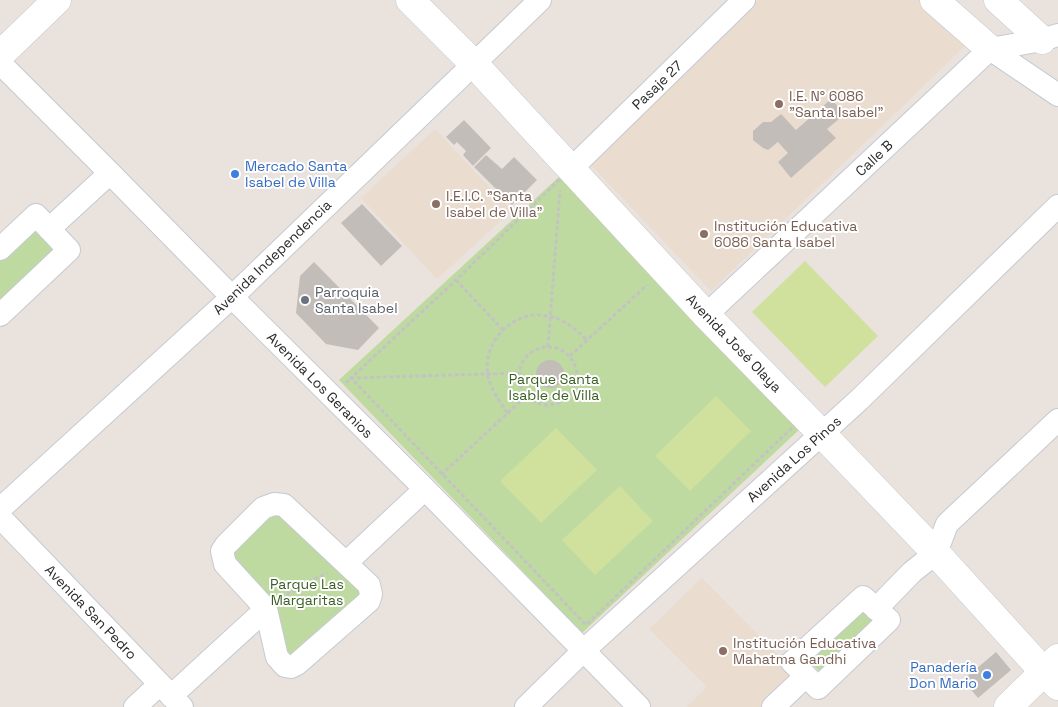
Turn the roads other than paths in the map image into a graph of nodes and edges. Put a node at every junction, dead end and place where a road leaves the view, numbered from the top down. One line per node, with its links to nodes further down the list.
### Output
1 (57, 0): 9 (main road)
2 (410, 0): 11 (main road, Avenida José Olaya)
3 (540, 0): 11 (street, Avenida Independencia)
4 (744, 0): 14 (street, Pasaje 27)
5 (934, 0): 8 (main road)
6 (998, 0): 7 (main road)
7 (1053, 42): 8 (street)
8 (990, 49): 12 (street); 20 (street, Calle B)
9 (0, 55)
10 (0, 63): 13 (street, Avenida Los Geranios)
11 (474, 64): 14 (main road, Avenida José Olaya); 18 (street, Avenida Independencia)
12 (1058, 95)
13 (110, 172): 16 (street); 18 (street, Avenida Los Geranios)
14 (566, 174): 20 (main road, Avenida José Olaya)
15 (1058, 206): 22 (street, Avenida Los Pinos)
16 (49, 229): 17 (street); 19 (street)
17 (0, 249)
18 (232, 297): 23 (street, Avenida Los Geranios); 24 (street, Avenida Independencia)
19 (0, 315)
20 (706, 315): 22 (main road, Avenida José Olaya)
21 (1058, 420): 26 (street)
22 (822, 434): 26 (main road, Avenida José Olaya); 30 (street, Avenida Los Pinos)
23 (426, 489): 27 (street); 30 (street, Avenida Los Geranios)
24 (0, 509)
25 (0, 518): 33 (street, Avenida San Pedro)
26 (936, 554): 29 (street); 31 (main road, Avenida José Olaya)
27 (346, 563): 28 (street); 28 (street)
28 (266, 608): 33 (street)
29 (876, 609): 32 (street); 32 (street)
30 (583, 651): 35 (street, Avenida Los Pinos); 36 (street, Avenida Los Geranios)
31 (1053, 672): 38 (main road)
32 (806, 676): 37 (street)
33 (171, 696): 34 (street)
34 (135, 707)
35 (526, 707)
36 (639, 707)
37 (773, 707)
38 (1008, 707)

